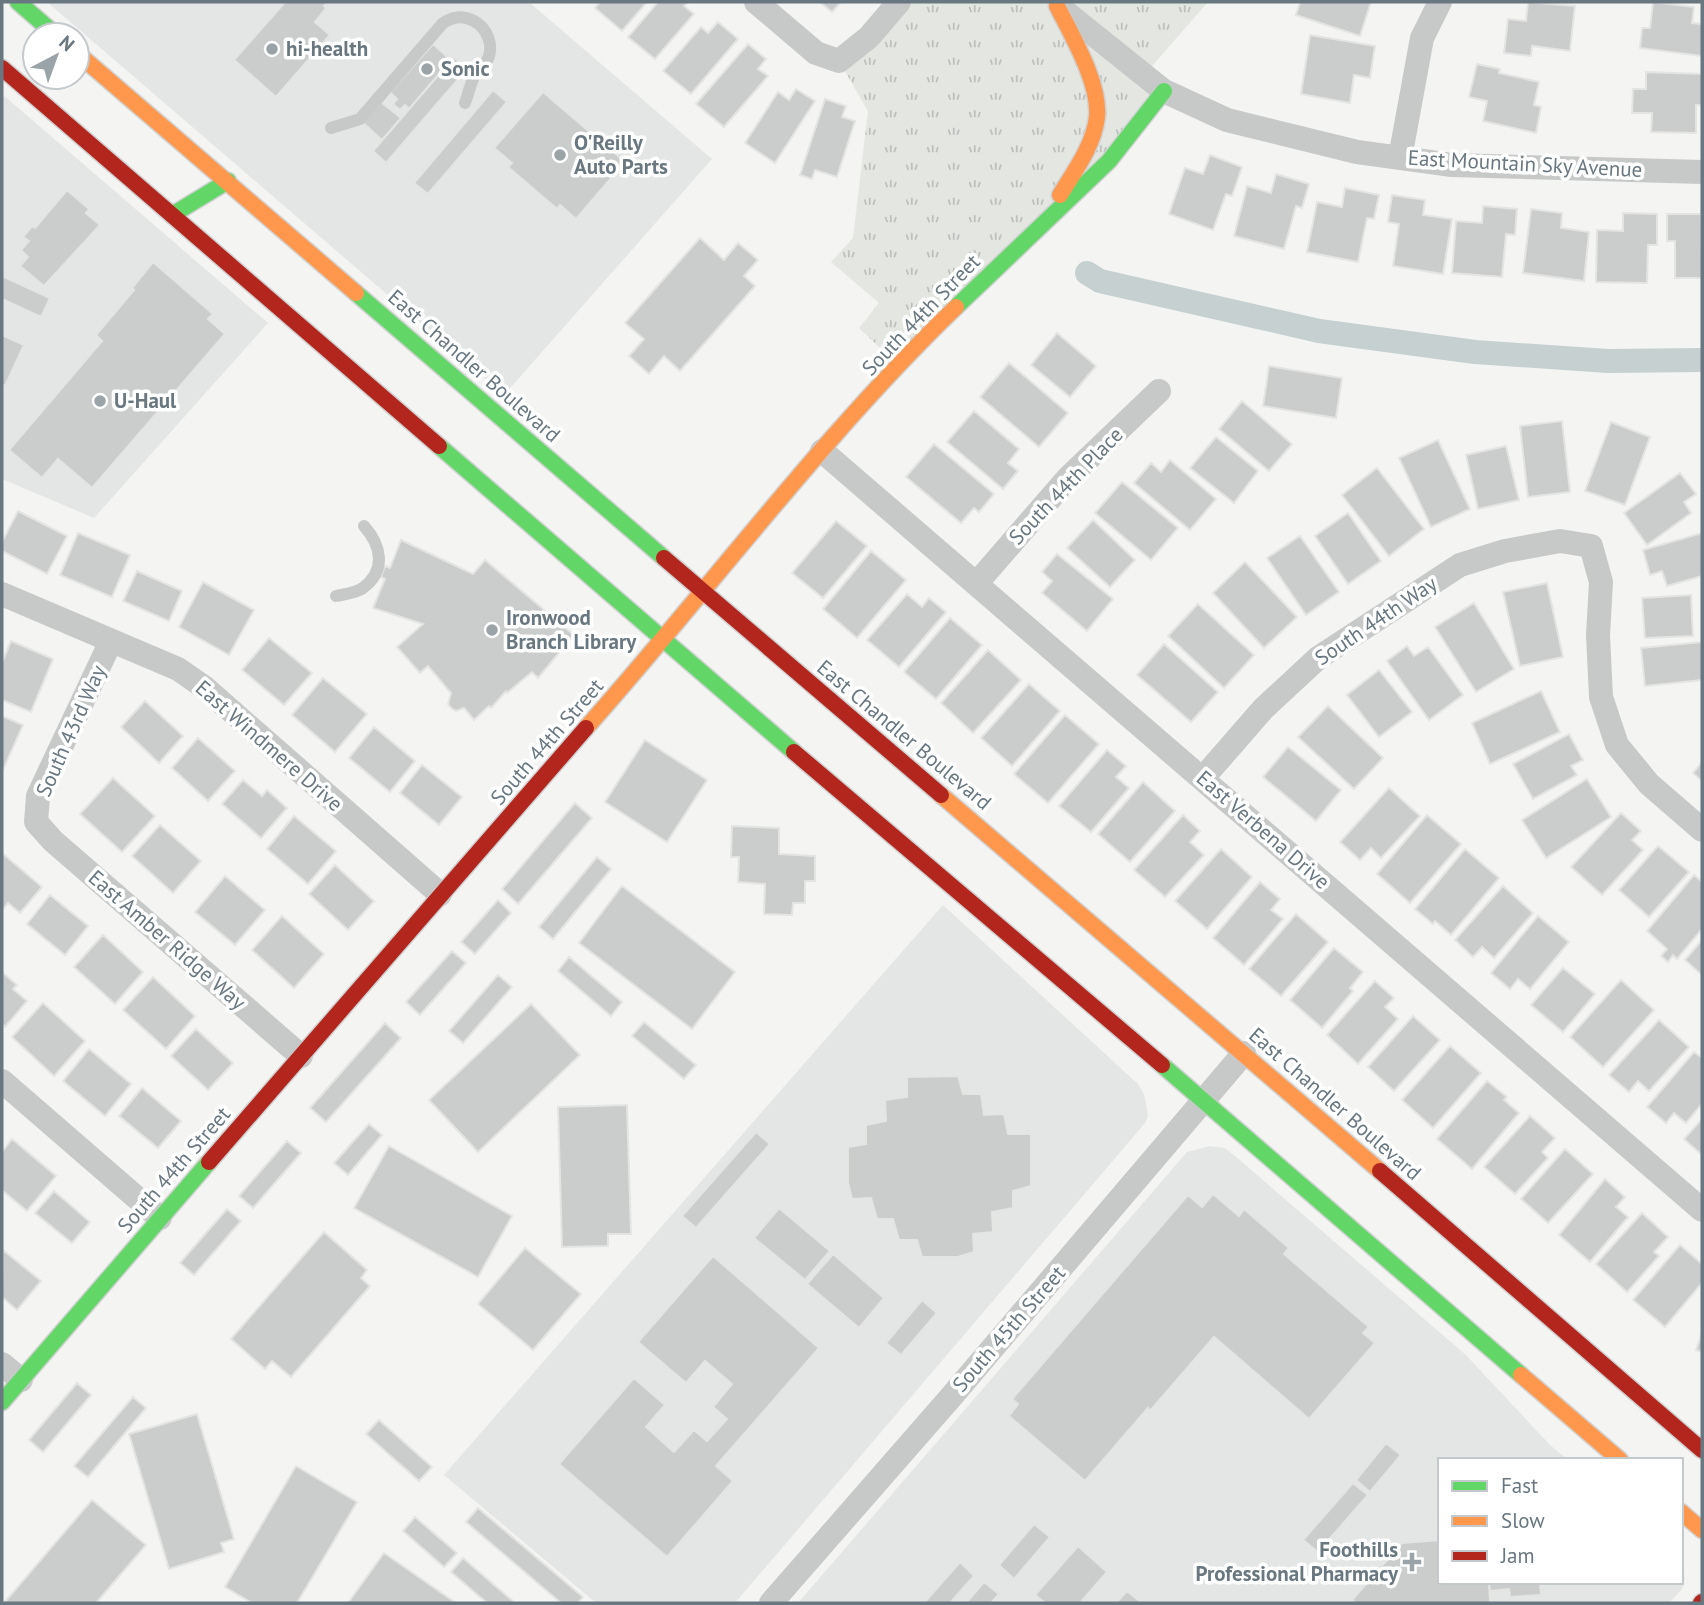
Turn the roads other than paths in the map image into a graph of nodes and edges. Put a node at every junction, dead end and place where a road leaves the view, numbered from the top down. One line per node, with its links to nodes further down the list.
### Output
1 (18, 2): 6 (main road)
2 (757, 2): 3 (street)
3 (899, 2)
4 (1440, 2): 12 (street)
5 (1055, 4): 9 (street, East Mountain Sky Avenue); 16 (main road)
6 (40, 21)
7 (91, 65): 14 (main road, East Chandler Boulevard)
8 (2, 68): 15 (main road)
9 (1164, 91): 12 (street, East Mountain Sky Avenue); 16 (main road, South 44th Street)
10 (466, 103): 11 (lane)
11 (331, 128)
12 (1400, 158): 13 (street, East Mountain Sky Avenue)
13 (1702, 172)
14 (228, 181): 15 (main road); 21 (main road, East Chandler Boulevard)
15 (172, 215): 24 (main road)
16 (1047, 220): 18 (main road, South 44th Street)
17 (1159, 391): 20 (street, South 44th Place)
18 (822, 451): 20 (street, East Verbena Drive); 21 (main road, South 44th Street)
19 (364, 526): 23 (lane)
20 (976, 584): 26 (street, East Verbena Drive)
21 (704, 591): 24 (main road, South 44th Street); 30 (main road, East Chandler Boulevard)
22 (2, 594): 25 (street, East Windmere Drive)
23 (336, 596)
24 (663, 640): 29 (main road, South 44th Street); 33 (main road)
25 (111, 641): 27 (street, South 43rd Way); 29 (street, East Windmere Drive)
26 (1203, 778): 28 (street, South 44th Way); 34 (street, East Verbena Drive)
27 (36, 822): 31 (street, East Amber Ridge Way)
28 (1702, 830)
29 (440, 894): 31 (main road, South 44th Street)
30 (1244, 1053): 33 (street, South 45th Street); 39 (main road, East Chandler Boulevard)
31 (301, 1056): 35 (main road, South 44th Street)
32 (2, 1081): 35 (street)
33 (1204, 1101): 40 (main road); 43 (street, South 45th Street)
34 (1702, 1210)
35 (160, 1218): 37 (main road, South 44th Street)
36 (2, 1364): 37 (street)
37 (21, 1380): 38 (main road, South 44th Street)
38 (2, 1402)
39 (1702, 1450)
40 (1618, 1458)
41 (1683, 1514): 42 (main road)
42 (1702, 1530)
43 (771, 1603)

